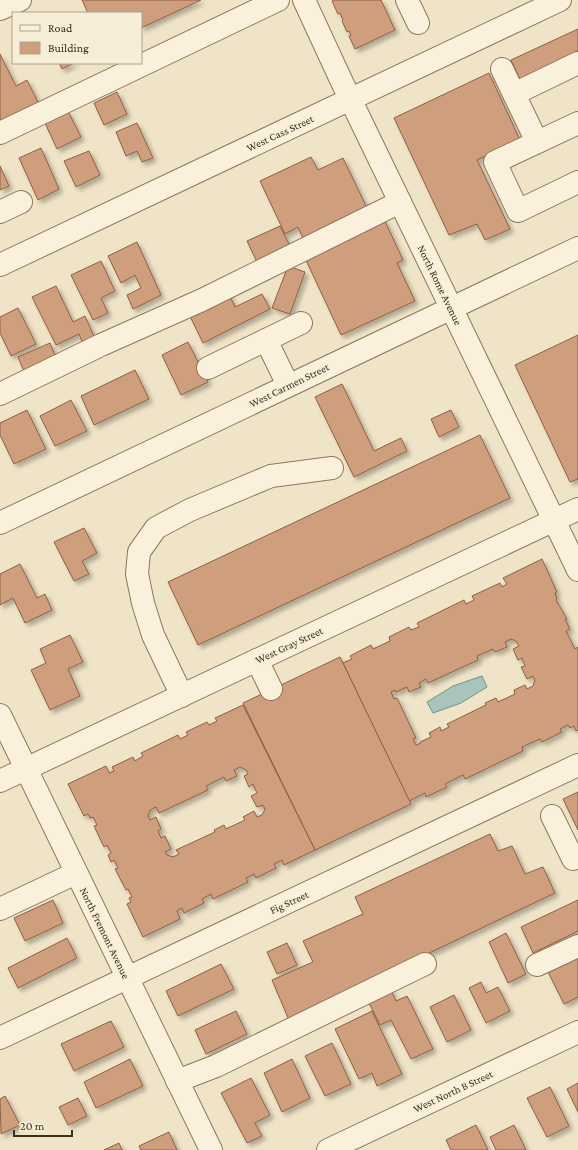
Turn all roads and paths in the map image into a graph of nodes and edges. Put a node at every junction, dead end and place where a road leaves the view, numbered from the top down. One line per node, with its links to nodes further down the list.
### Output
1 (19, 0): 6 (street)
2 (278, 0): 13 (street)
3 (304, 0): 11 (street, North Rome Avenue)
4 (407, 0): 7 (street)
5 (560, 0): 11 (street, West Cass Street)
6 (0, 9)
7 (418, 23)
8 (578, 62): 10 (street)
9 (502, 69): 10 (street)
10 (514, 94): 14 (street)
11 (350, 100): 17 (street, North Rome Avenue); 20 (street, West Cass Street)
12 (578, 123): 14 (street)
13 (0, 133)
14 (537, 142): 15 (street)
15 (578, 182)
16 (21, 202): 18 (street)
17 (400, 202): 21 (street, North Rome Avenue); 26 (street)
18 (0, 212)
19 (578, 248): 21 (street, West Carmen Street)
20 (0, 265)
21 (451, 308): 25 (street, West Carmen Street); 29 (street, North Rome Avenue)
22 (301, 323): 23 (street)
23 (266, 340): 24 (street); 25 (street)
24 (208, 368)
25 (288, 385): 30 (street, West Carmen Street)
26 (0, 394)
27 (332, 468): 34 (street)
28 (578, 509): 29 (street, West Gray Street)
29 (554, 521): 31 (street, North Rome Avenue); 32 (street, West Gray Street)
30 (0, 524)
31 (578, 570)
32 (257, 660): 33 (street); 34 (street, West Gray Street)
33 (271, 689)
34 (182, 696): 37 (street, West Gray Street)
35 (0, 715): 37 (street, North Fremont Avenue)
36 (578, 765): 46 (street, Fig Street)
37 (26, 769): 38 (street, West Gray Street); 41 (street, North Fremont Avenue)
38 (0, 781)
39 (552, 816): 40 (street)
40 (578, 856)
41 (76, 873): 42 (street); 46 (street, North Fremont Avenue)
42 (0, 909)
43 (578, 946): 45 (street)
44 (425, 964): 49 (street)
45 (537, 966)
46 (127, 978): 48 (street, Fig Street); 49 (street, North Fremont Avenue)
47 (578, 1032): 51 (street, West North B Street)
48 (0, 1038)
49 (177, 1081): 50 (street, North Fremont Avenue)
50 (211, 1150)
51 (328, 1150)

